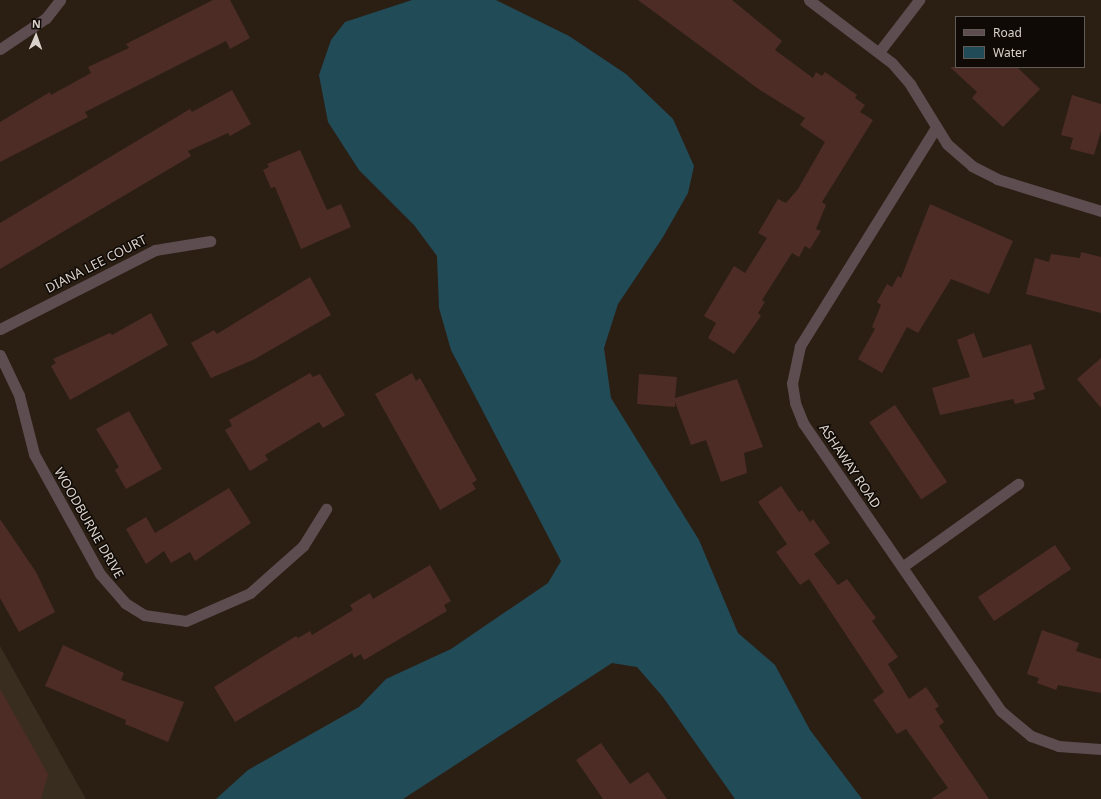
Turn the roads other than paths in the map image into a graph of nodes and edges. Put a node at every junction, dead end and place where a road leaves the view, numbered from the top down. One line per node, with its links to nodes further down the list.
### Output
1 (60, 0): 4 (street)
2 (809, 0): 5 (street)
3 (919, 0): 5 (street)
4 (0, 49)
5 (879, 52): 6 (street)
6 (935, 128): 7 (street); 13 (street, ASHAWAY ROAD)
7 (1101, 211)
8 (210, 241): 9 (street, DIANA LEE COURT)
9 (0, 329)
10 (0, 355): 12 (street, WOODBURNE DRIVE)
11 (1018, 484): 13 (street)
12 (326, 510)
13 (902, 567): 14 (street, ASHAWAY ROAD)
14 (1101, 749)

